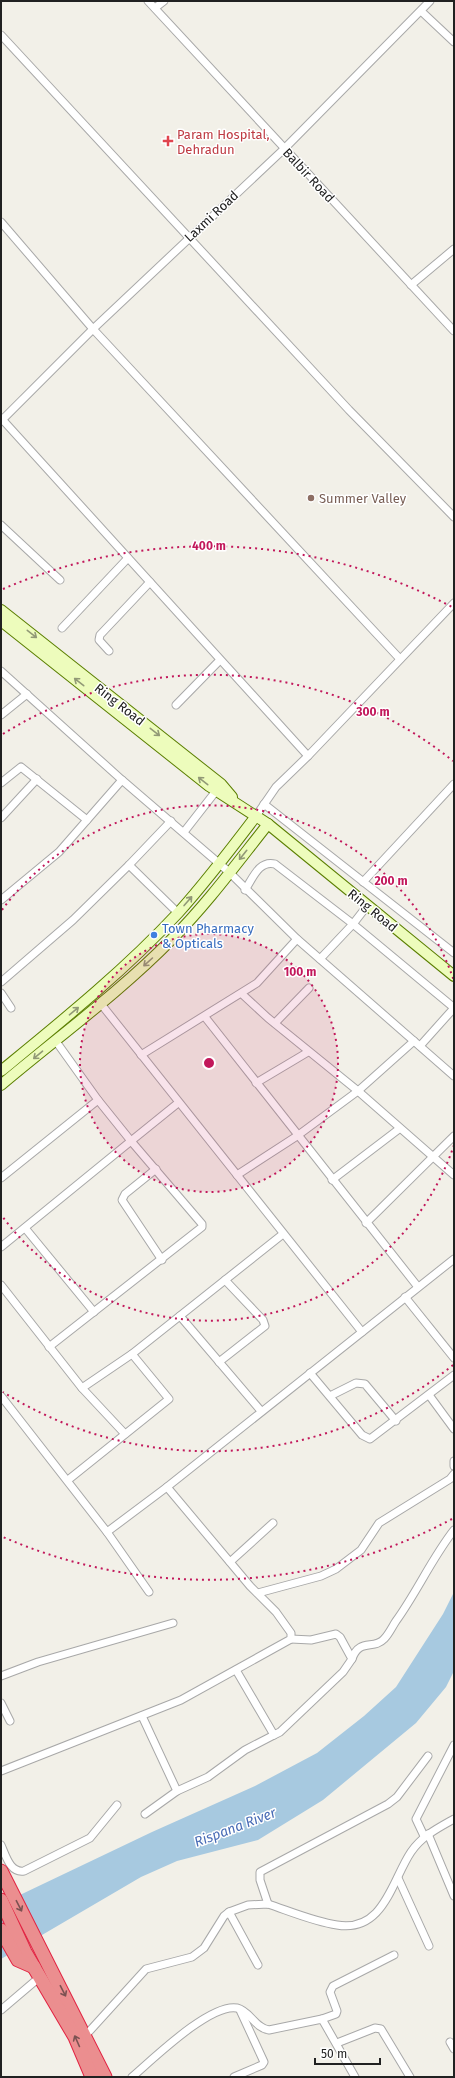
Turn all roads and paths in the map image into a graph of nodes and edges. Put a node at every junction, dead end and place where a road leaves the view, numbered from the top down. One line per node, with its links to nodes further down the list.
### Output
1 (148, 1): 4 (street, Balbir Road)
2 (164, 1): 4 (street)
3 (430, 1): 5 (street, Laxmi Road)
4 (155, 8): 8 (street, Balbir Road)
5 (421, 11): 7 (street); 8 (street, Laxmi Road)
6 (2, 38): 10 (street)
7 (454, 42)
8 (284, 149): 10 (street, Laxmi Road); 12 (street, Balbir Road)
9 (1, 222): 13 (street)
10 (188, 238): 13 (street, Laxmi Road); 16 (street)
11 (454, 249): 12 (street)
12 (411, 285): 14 (street, Balbir Road)
13 (93, 329): 15 (street, Laxmi Road); 26 (street)
14 (454, 331)
15 (2, 420): 18 (street)
16 (454, 516)
17 (1, 525): 19 (street)
18 (128, 558): 20 (street); 24 (street)
19 (60, 580)
20 (150, 582): 25 (street); 27 (street)
21 (454, 603): 26 (street)
22 (1, 610): 38 (street, Ring Road, one-way to 38)
23 (1, 621): 37 (street, Ring Road, one-way to 23)
24 (62, 628)
25 (109, 651)
26 (400, 659): 32 (street)
27 (220, 660): 30 (street); 32 (street)
28 (1, 671): 29 (street)
29 (27, 694): 31 (street); 34 (street)
30 (176, 705)
31 (1, 715)
32 (308, 756): 39 (street)
33 (37, 779): 35 (street); 41 (street); 42 (street)
34 (122, 780): 42 (street); 43 (street)
35 (1, 783)
36 (454, 784): 49 (street)
37 (216, 791): 38 (street, Ring Road); 45 (street)
38 (235, 802): 40 (street, Ring Road)
39 (264, 804): 40 (street); 49 (street)
40 (256, 816): 44 (street, Ring Road); 47 (street)
41 (1, 818)
42 (87, 820): 51 (street)
43 (171, 821): 45 (street); 46 (street)
44 (268, 824): 48 (street, one-way to 48); 52 (street, Ring Road)
45 (184, 832): 47 (street)
46 (129, 865): 53 (street); 59 (street)
47 (220, 865): 48 (street); 53 (street, one-way to 47)
48 (229, 872): 50 (street); 63 (street, one-way to 63)
49 (363, 882): 56 (street)
50 (245, 890): 54 (street); 55 (street)
51 (1, 900)
52 (367, 906): 54 (street); 58 (street, Ring Road)
53 (178, 913): 72 (street, one-way to 53)
54 (353, 924): 57 (street); 64 (street)
55 (297, 939): 57 (street); 62 (street)
56 (454, 953)
57 (320, 959): 69 (street)
58 (454, 976)
59 (1, 982)
60 (309, 988): 67 (street)
61 (1, 993): 65 (street)
62 (242, 994): 66 (street); 67 (street)
63 (101, 1004): 68 (street); 71 (street)
64 (454, 1007): 69 (street)
65 (11, 1008)
66 (205, 1017): 71 (street); 74 (street)
67 (275, 1023): 70 (street)
68 (55, 1040): 75 (street, one-way to 75); 77 (street)
69 (417, 1044): 73 (street); 76 (street)
70 (308, 1052): 74 (street); 76 (street)
71 (141, 1055): 78 (street)
72 (1, 1071)
73 (454, 1076)
74 (256, 1083): 80 (street)
75 (1, 1085)
76 (358, 1091): 79 (street); 80 (street)
77 (98, 1100): 82 (street); 87 (street)
78 (178, 1104): 82 (street); 85 (street)
79 (399, 1129): 83 (street); 88 (street)
80 (297, 1136): 85 (street); 88 (street)
81 (454, 1136): 83 (street)
82 (131, 1141): 84 (street); 90 (street)
83 (434, 1158): 86 (street); 89 (street)
84 (156, 1169): 94 (street); 94 (street)
85 (237, 1175): 91 (street)
86 (454, 1175)
87 (1, 1178)
88 (332, 1180): 89 (street)
89 (366, 1223): 97 (street)
90 (25, 1228): 92 (street); 99 (street)
91 (283, 1234): 95 (street); 101 (street)
92 (1, 1247)
93 (454, 1258): 97 (street)
94 (162, 1260): 99 (street)
95 (225, 1280): 100 (street); 105 (street)
96 (1, 1285): 102 (street)
97 (418, 1287): 98 (street)
98 (405, 1297): 101 (street); 104 (street)
99 (94, 1312): 102 (street)
100 (180, 1316): 103 (street); 105 (street)
101 (362, 1332): 106 (street)
102 (49, 1347): 108 (street)
103 (132, 1354): 108 (street); 115 (street)
104 (454, 1358)
105 (219, 1362): 112 (street)
106 (310, 1373): 111 (street); 112 (street)
107 (454, 1375): 109 (street)
108 (82, 1388): 115 (street)
109 (429, 1395): 113 (street); 114 (street)
110 (1, 1396): 119 (street)
111 (330, 1396): 113 (street); 113 (street)
112 (262, 1411): 120 (street)
113 (396, 1421)
114 (454, 1429)
115 (125, 1434): 119 (street)
116 (454, 1461): 117 (street)
117 (454, 1466)
118 (454, 1474): 126 (street)
119 (68, 1480): 123 (street)
120 (167, 1487): 123 (street); 124 (street)
121 (273, 1523): 124 (street)
122 (454, 1530): 129 (street)
123 (107, 1532): 125 (street)
124 (230, 1562): 126 (street)
125 (149, 1592)
126 (258, 1593): 128 (street)
127 (173, 1623): 131 (street)
128 (291, 1639): 129 (street); 130 (street)
129 (352, 1659): 135 (street)
130 (236, 1670): 133 (street); 135 (street)
131 (1, 1676)
132 (1, 1703): 134 (street)
133 (142, 1716): 138 (street); 139 (street)
134 (10, 1721)
135 (274, 1735): 139 (street)
136 (454, 1745): 143 (street)
137 (428, 1756): 149 (street)
138 (1, 1771)
139 (177, 1791): 141 (street)
140 (117, 1805): 144 (street)
141 (145, 1814)
142 (454, 1819): 143 (street)
143 (426, 1835): 146 (street); 147 (street)
144 (1, 1845)
145 (1, 1871): 156 (highway, one-way to 156)
146 (398, 1878): 149 (street); 152 (street)
147 (454, 1896)
148 (1, 1900): 153 (highway)
149 (268, 1904): 150 (street)
150 (229, 1912): 155 (street); 161 (street)
151 (1, 1930): 153 (highway)
152 (429, 1946)
153 (20, 1954): 157 (highway)
154 (394, 1954): 160 (street)
155 (258, 1965)
156 (51, 1968): 157 (street); 161 (highway, one-way to 161)
157 (37, 1972): 159 (street); 165 (highway, one-way to 157)
158 (239, 2009): 160 (street); 167 (street); 168 (street)
159 (1, 2010)
160 (322, 2019): 163 (street)
161 (85, 2036): 166 (highway)
162 (450, 2042): 164 (street)
163 (336, 2043): 169 (street); 170 (street)
164 (454, 2049)
165 (92, 2077)
166 (105, 2077)
167 (132, 2077)
168 (234, 2077)
169 (354, 2077)
170 (410, 2077)

